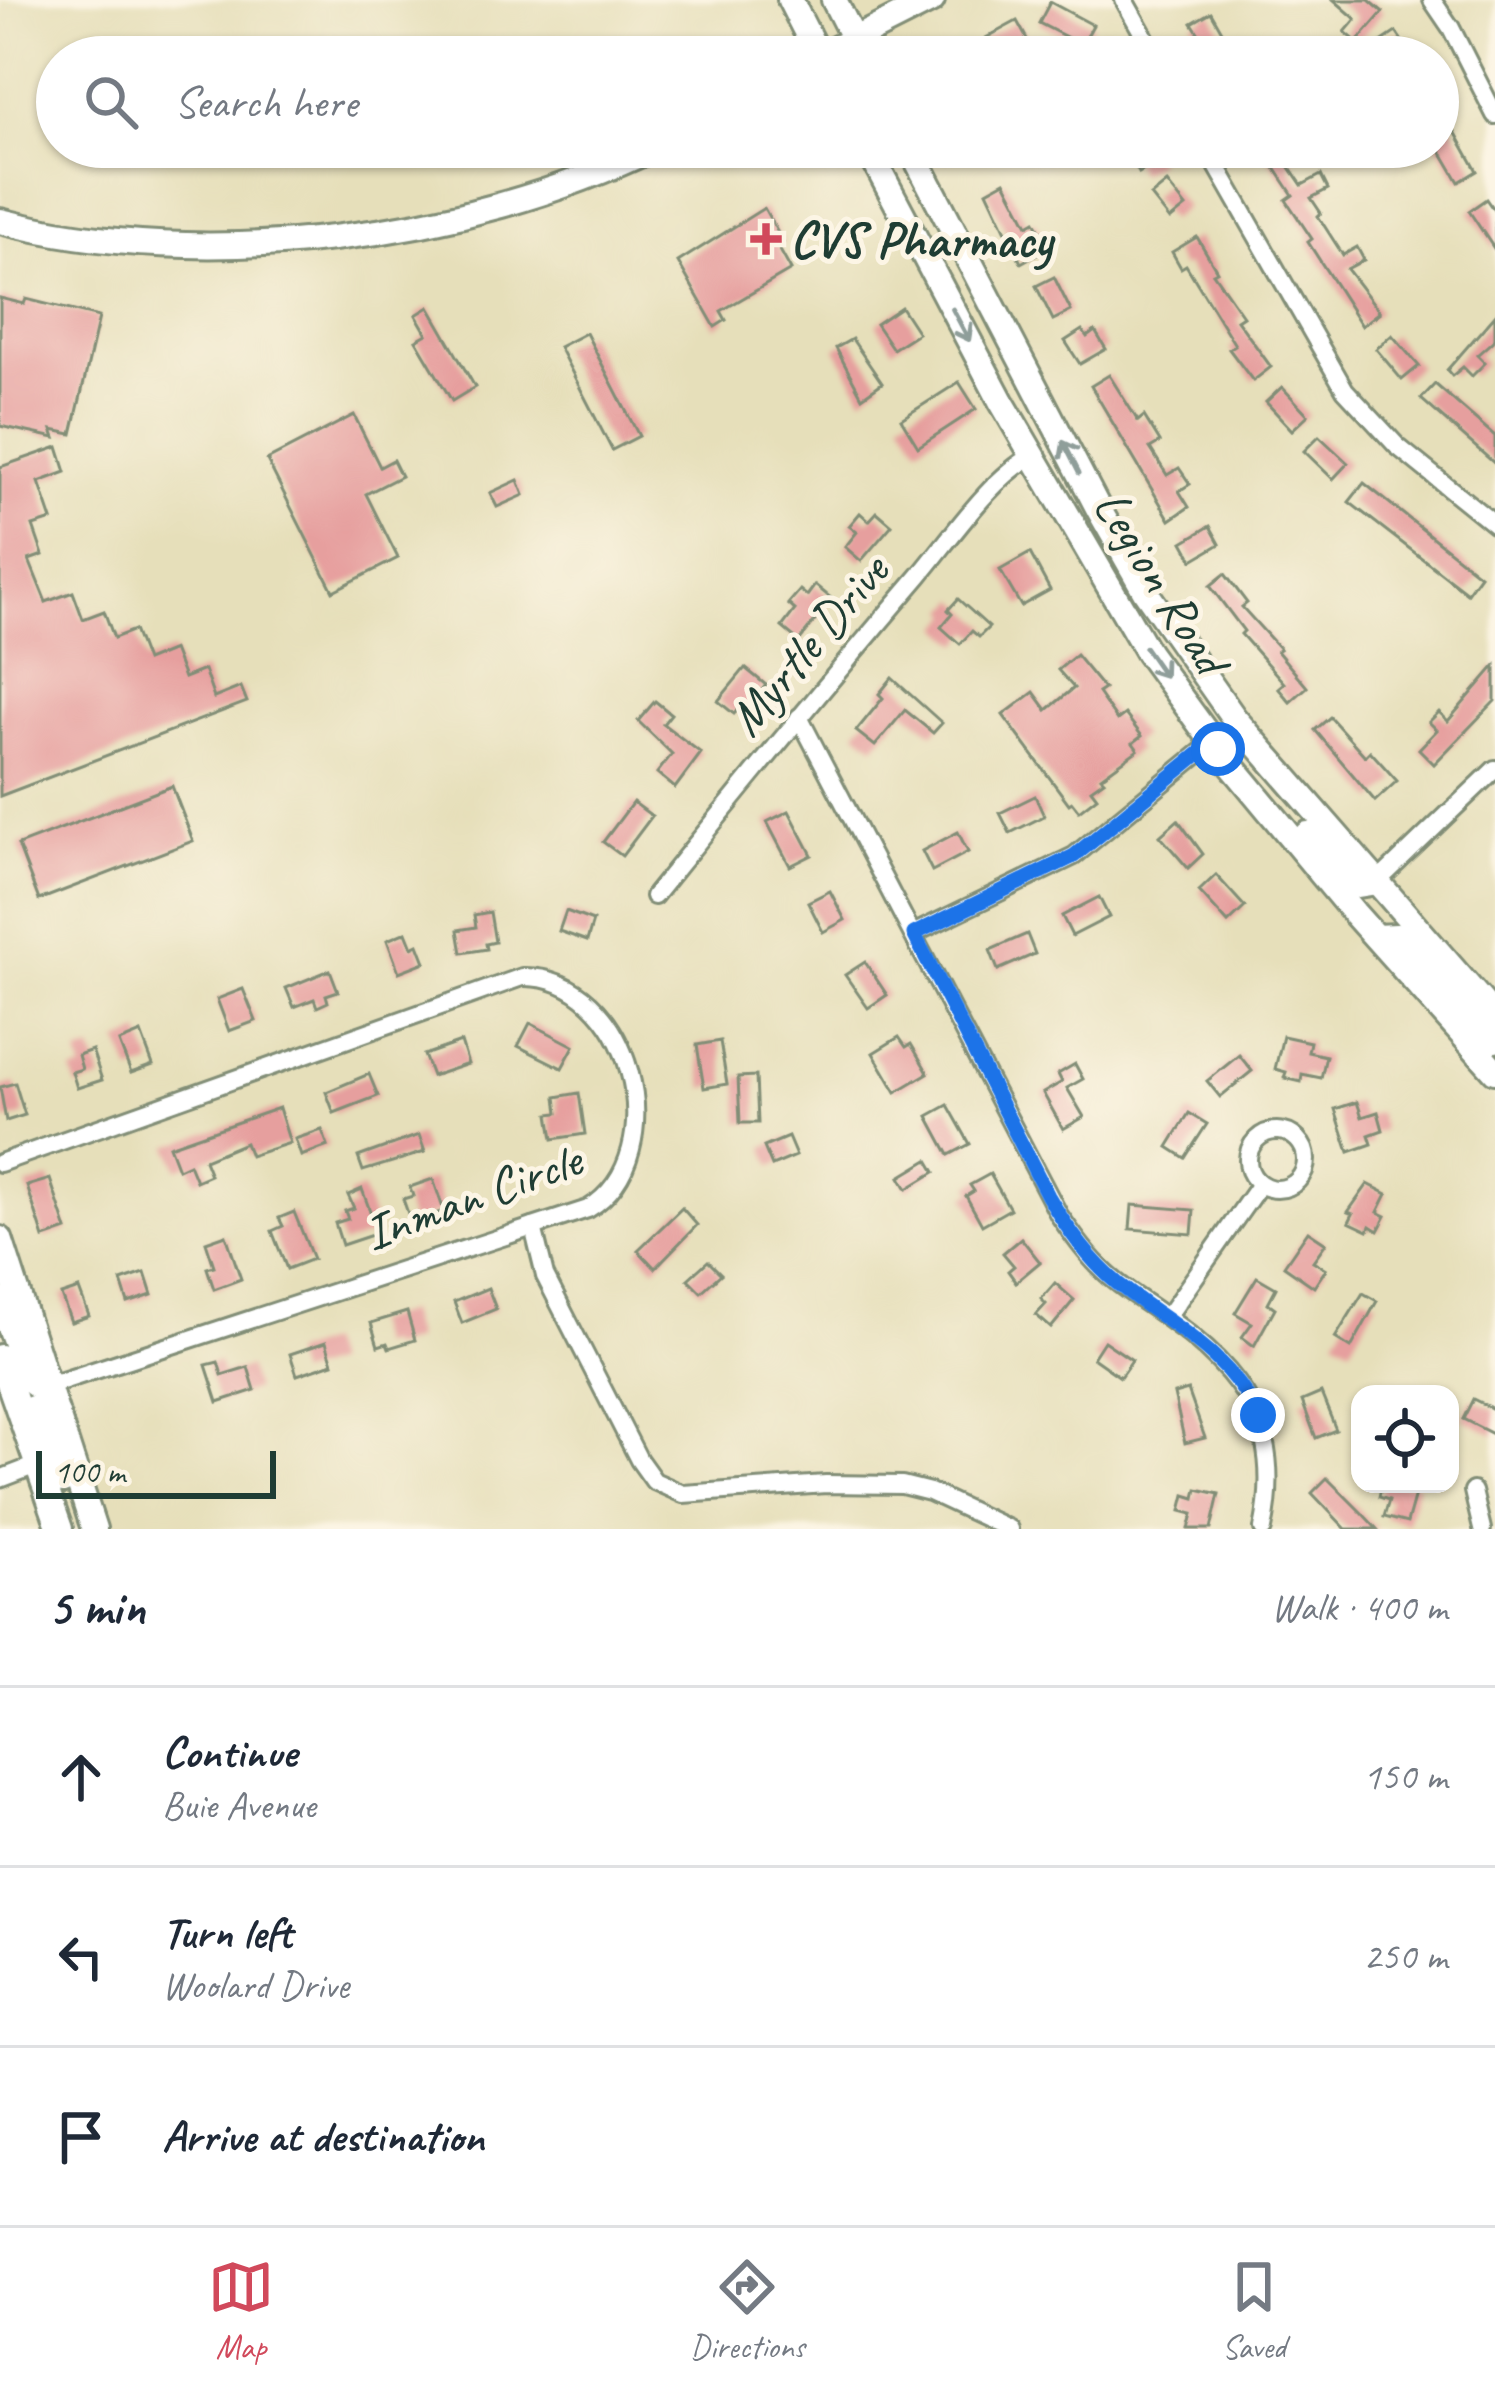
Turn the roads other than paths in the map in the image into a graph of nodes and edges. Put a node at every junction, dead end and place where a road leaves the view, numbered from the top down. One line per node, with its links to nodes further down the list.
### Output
1 (790, 0): 6 (main road)
2 (834, 0): 7 (main road)
3 (932, 0): 8 (main road)
4 (1124, 0): 9 (street)
5 (1432, 0): 10 (street)
6 (808, 36)
7 (852, 36)
8 (875, 36)
9 (1144, 36)
10 (1452, 36)
11 (1459, 49): 12 (street)
12 (1495, 115)
13 (604, 168): 17 (main road)
14 (878, 168): 18 (main road, Legion Road, one-way to 18)
15 (921, 168): 24 (main road, Legion Road, one-way to 15)
16 (1218, 168): 19 (street)
17 (0, 221)
18 (1032, 456): 20 (street, Myrtle Drive); 21 (main road, Legion Road, one-way to 21)
19 (1495, 525)
20 (799, 716): 25 (street, Myrtle Drive); 26 (street)
21 (1213, 742): 23 (main road, Legion Road); 26 (street)
22 (1495, 769): 24 (street)
23 (1247, 784): 24 (main road); 27 (main road, Legion Road)
24 (1377, 882): 28 (main road, Legion Road)
25 (654, 896)
26 (914, 934): 36 (street)
27 (1376, 937): 29 (main road); 30 (main road, Legion Road)
28 (1495, 1017)
29 (1495, 1040)
30 (1495, 1071)
31 (0, 1163): 33 (street, Inman Circle)
32 (1260, 1184): 36 (street)
33 (532, 1227): 38 (street, Inman Circle); 46 (street)
34 (0, 1238): 38 (main road)
35 (0, 1300): 38 (main road)
36 (1167, 1317): 47 (street)
37 (0, 1357): 39 (main road)
38 (50, 1385): 45 (main road)
39 (22, 1414): 40 (main road); 44 (main road)
40 (39, 1464): 41 (street); 43 (main road)
41 (0, 1480)
42 (1472, 1491): 48 (street)
43 (60, 1529)
44 (78, 1529)
45 (94, 1529)
46 (1009, 1529)
47 (1263, 1529)
48 (1482, 1529)

